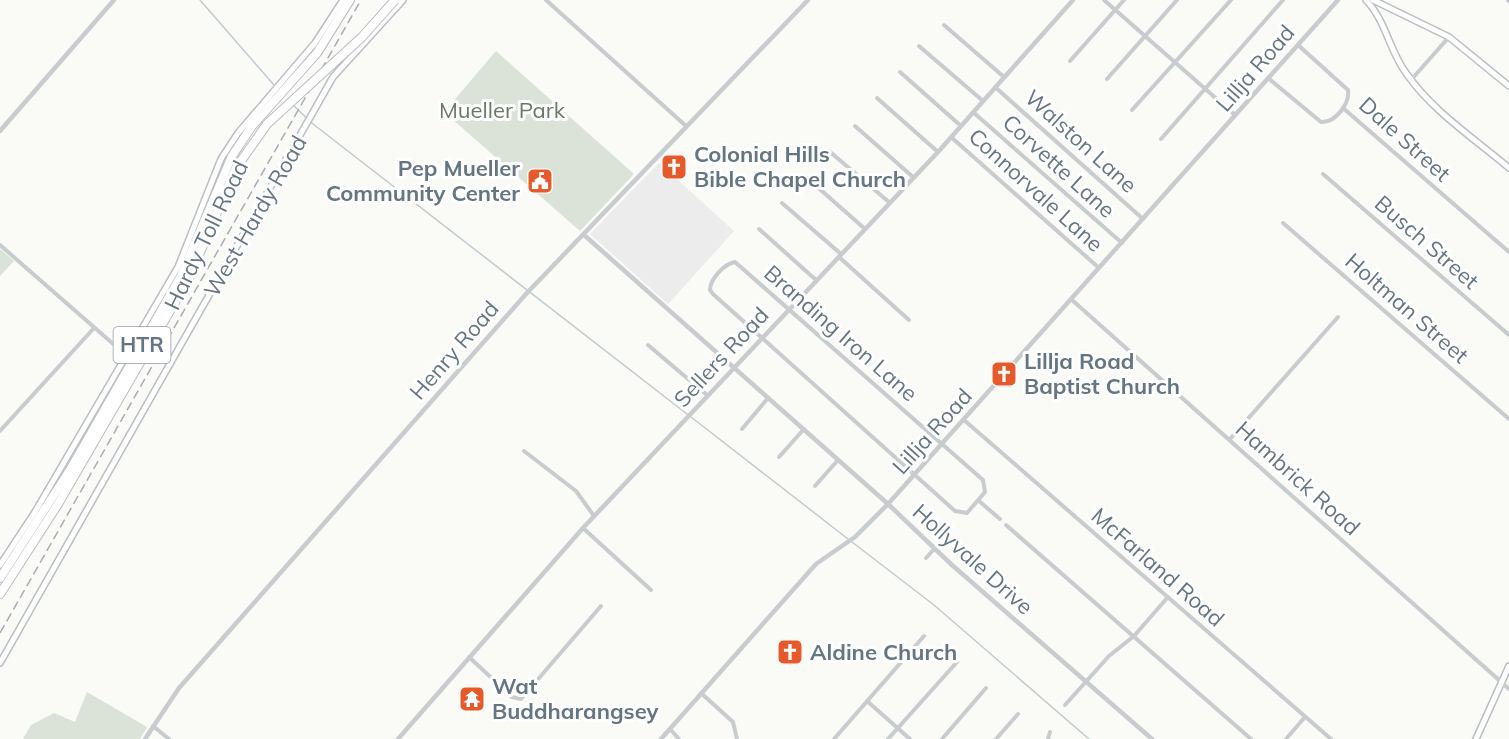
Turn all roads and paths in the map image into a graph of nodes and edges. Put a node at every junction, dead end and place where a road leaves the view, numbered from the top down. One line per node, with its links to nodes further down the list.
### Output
1 (114, 0): 42 (street)
2 (343, 0): 72 (main road)
3 (350, 0): 97 (highway, Hardy Toll Road / HTR)
4 (395, 0): 99 (highway, Hardy Toll Road / HTR, bridge)
5 (403, 0): 106 (main road, West Hardy Road)
6 (546, 0): 39 (street)
7 (808, 0): 39 (street, Henry Road)
8 (1073, 0): 26 (street, Sellers Road)
9 (1104, 0): 17 (street)
10 (1124, 0): 17 (street)
11 (1177, 0): 19 (street)
12 (1231, 0): 24 (street)
13 (1283, 0): 32 (street)
14 (1338, 0): 21 (street, Lillja Road)
15 (1366, 0): 29 (main road)
16 (1373, 0): 20 (main road)
17 (1115, 10): 19 (street); 23 (street)
18 (944, 25): 26 (street)
19 (1145, 36): 24 (street); 28 (street)
20 (1449, 37): 29 (street); 30 (main road)
21 (1298, 45): 27 (street, Lillja Road); 35 (street, Dale Street)
22 (920, 46): 34 (street)
23 (1070, 61)
24 (1175, 62): 32 (street); 36 (street)
25 (900, 72): 41 (street)
26 (1004, 77): 31 (street, Sellers Road)
27 (1268, 78): 35 (street); 38 (street, Lillja Road)
28 (1107, 79)
29 (1411, 80): 47 (main road)
30 (1509, 86)
31 (995, 87): 34 (street, Sellers Road); 53 (street, Walston Lane)
32 (1204, 88): 38 (street); 44 (street)
33 (878, 98): 46 (street)
34 (982, 102): 37 (street, Sellers Road)
35 (1343, 108): 60 (street, Dale Street)
36 (1132, 111)
37 (973, 112): 41 (street, Sellers Road); 58 (street, Corvette Lane)
38 (1236, 116): 53 (street, Lillja Road)
39 (686, 126): 57 (street, Henry Road)
40 (855, 126): 50 (street)
41 (961, 126): 43 (street, Sellers Road)
42 (0, 130)
43 (951, 137): 46 (street, Sellers Road); 62 (street, Connorvale Lane)
44 (1161, 139)
45 (829, 151): 52 (street)
46 (938, 152): 50 (street, Sellers Road)
47 (1509, 168)
48 (1323, 174): 69 (street, Busch Street)
49 (806, 177): 56 (street)
50 (913, 177): 52 (street, Sellers Road)
51 (782, 203): 61 (street)
52 (890, 203): 56 (street, Sellers Road)
53 (1144, 219): 58 (street, Lillja Road)
54 (1283, 223): 76 (street, Holtman Street)
55 (759, 229): 63 (street)
56 (865, 229): 61 (street, Sellers Road)
57 (584, 235): 73 (street, Hollyvale Drive); 117 (street, Henry Road)
58 (1122, 244): 62 (street, Lillja Road)
59 (0, 245): 68 (street)
60 (1509, 252)
61 (840, 256): 63 (street, Sellers Road); 67 (street)
62 (1100, 268): 64 (street, Lillja Road)
63 (816, 280): 65 (street, Sellers Road)
64 (1072, 300): 77 (street, Lillja Road); 81 (street, Hambrick Road)
65 (790, 308): 70 (street, Sellers Road); 70 (street, Branding Iron Lane); 82 (street, Branding Iron Lane)
66 (1338, 317): 81 (street)
67 (909, 320)
68 (95, 328): 72 (street); 80 (street)
69 (1509, 335)
70 (762, 338): 73 (street, Sellers Road); 86 (street)
71 (648, 345): 74 (street)
72 (127, 357): 96 (main road)
73 (734, 367): 74 (street, Sellers Road); 75 (street, Hollyvale Drive)
74 (707, 395): 90 (street, Sellers Road)
75 (768, 398): 78 (street); 79 (street, Hollyvale Drive)
76 (1509, 419)
77 (964, 420): 82 (street, Lillja Road); 100 (street, McFarland Road)
78 (742, 429)
79 (804, 429): 84 (street); 85 (street, Hollyvale Drive)
80 (0, 431)
81 (1230, 439): 109 (street, Hambrick Road)
82 (943, 444): 86 (street, Lillja Road); 88 (street, Branding Iron Lane)
83 (524, 451): 90 (street)
84 (778, 458)
85 (838, 460): 87 (street); 89 (street, Hollyvale Drive)
86 (915, 474): 88 (street); 89 (street, Lillja Road)
87 (815, 486)
88 (979, 501): 91 (street)
89 (888, 504): 94 (street, Hollyvale Drive); 112 (street, Lillja Road)
90 (594, 516): 93 (street, Sellers Road)
91 (1000, 519)
92 (1006, 525): 103 (street)
93 (583, 528): 98 (street); 104 (street, Sellers Road)
94 (935, 548): 95 (street); 108 (street, Hollyvale Drive)
95 (926, 558)
96 (0, 565)
97 (0, 578)
98 (651, 590)
99 (0, 594)
100 (1168, 597): 103 (street); 116 (street, McFarland Road)
101 (601, 606): 104 (street)
102 (924, 636): 113 (street)
103 (1134, 636): 108 (street); 134 (street)
104 (469, 657): 123 (street, Sellers Road)
105 (957, 662): 118 (street)
106 (0, 663)
107 (1509, 666): 109 (main road)
108 (1086, 681): 114 (street); 133 (street, Hollyvale Drive)
109 (1501, 682): 111 (street, Hambrick Road); 137 (main road)
110 (986, 688): 130 (street)
111 (1509, 689)
112 (701, 693): 119 (street, Lillja Road); 126 (street)
113 (867, 701): 118 (street); 127 (street)
114 (1065, 705)
115 (1018, 714): 131 (street)
116 (1305, 717): 135 (street); 136 (street, McFarland Road)
117 (153, 725): 121 (street, Henry Road); 122 (street)
118 (898, 728): 128 (street); 129 (street)
119 (670, 729): 124 (street, Lillja Road); 125 (street)
120 (1050, 732): 132 (street)
121 (145, 739)
122 (169, 739)
123 (398, 739)
124 (661, 739)
125 (679, 739)
126 (737, 739)
127 (834, 739)
128 (888, 739)
129 (910, 739)
130 (942, 739)
131 (996, 739)
132 (1048, 739)
133 (1152, 739)
134 (1251, 739)
135 (1286, 739)
136 (1331, 739)
137 (1476, 739)

